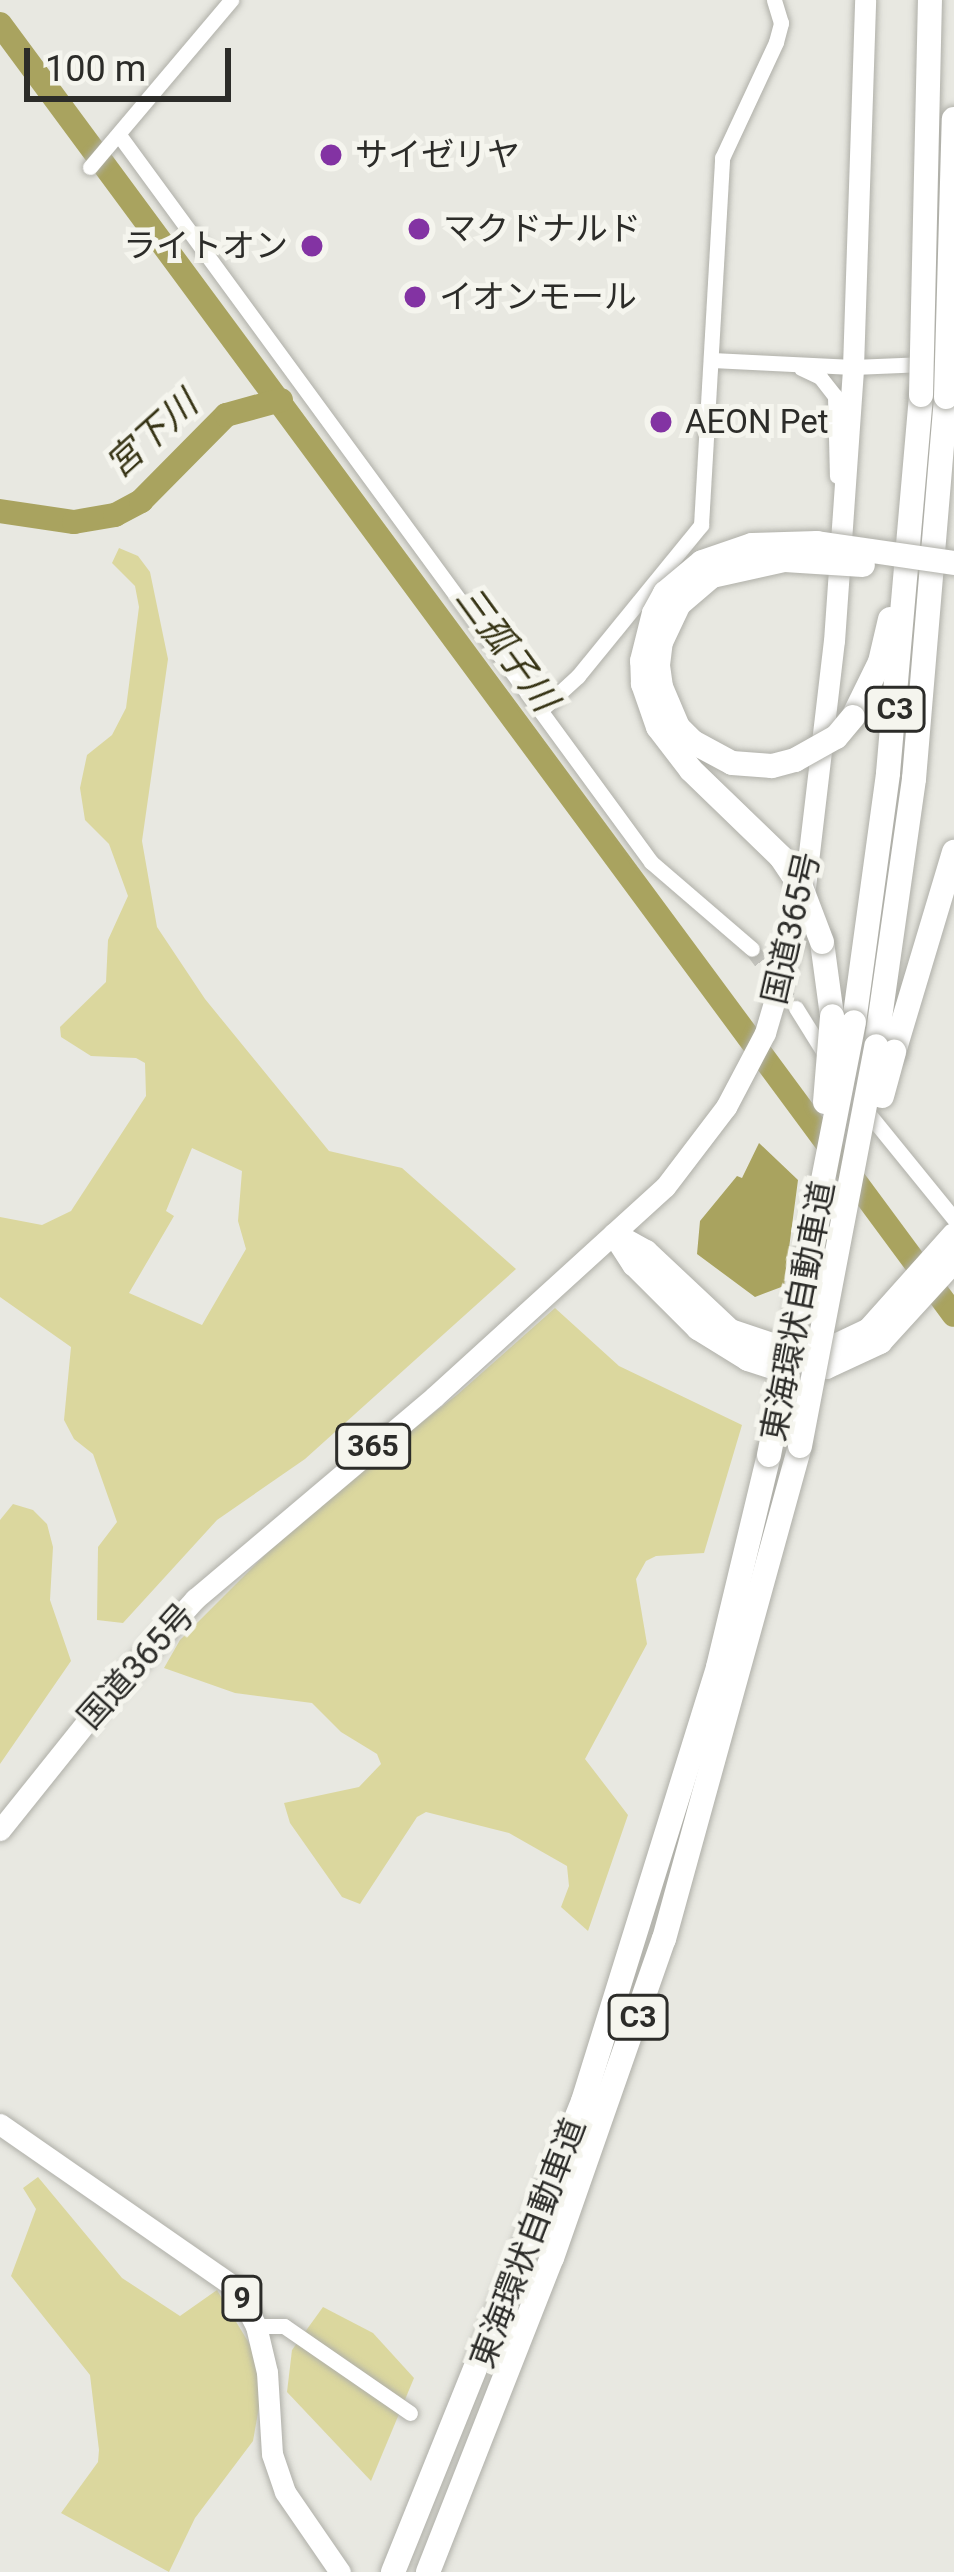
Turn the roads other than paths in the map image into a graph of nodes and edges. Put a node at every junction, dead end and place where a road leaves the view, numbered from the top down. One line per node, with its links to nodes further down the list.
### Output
1 (231, 0): 6 (street)
2 (774, 0): 9 (street)
3 (930, 0): 12 (highway, C3, bridge)
4 (865, 8): 11 (main road, 国道365号 / 365)
5 (954, 119): 12 (highway, C3, bridge)
6 (114, 140): 7 (street); 16 (street)
7 (90, 167)
8 (954, 359): 11 (street)
9 (712, 360): 10 (street); 16 (street)
10 (792, 363): 11 (street); 13 (street)
11 (854, 367): 13 (main road, 国道365号 / 365)
12 (927, 396): 15 (highway, bridge); 20 (highway, C3); 21 (highway, C3)
13 (845, 508): 23 (main road, 国道365号 / 365)
14 (954, 563): 20 (highway, bridge)
15 (954, 580)
16 (542, 709): 18 (street)
17 (954, 852): 21 (highway)
18 (752, 949)
19 (796, 1008): 22 (street)
20 (843, 1019): 29 (highway, 東海環状自動車道 / C3, bridge)
21 (885, 1049): 31 (highway, 東海環状自動車道 / C3, bridge)
22 (954, 1220)
23 (615, 1235): 24 (highway); 25 (main road, 国道365号 / 365)
24 (951, 1248)
25 (0, 1830)
26 (0, 2124): 27 (main road, 9)
27 (256, 2326): 28 (street); 30 (main road, 9)
28 (410, 2413)
29 (394, 2570)
30 (340, 2572)
31 (428, 2572)

